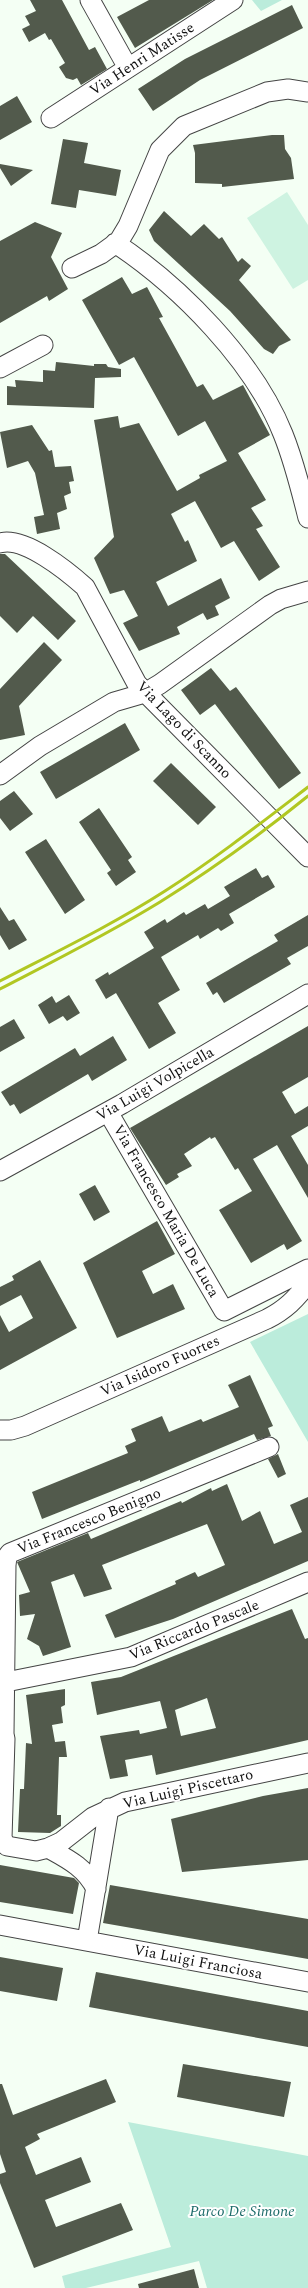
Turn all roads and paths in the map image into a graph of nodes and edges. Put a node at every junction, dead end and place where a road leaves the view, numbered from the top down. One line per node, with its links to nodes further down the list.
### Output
1 (90, 0): 3 (street)
2 (233, 0): 3 (street, Via Henri Matisse)
3 (128, 68): 5 (street, Via Henri Matisse)
4 (308, 92): 6 (street)
5 (51, 118)
6 (115, 243): 7 (street); 10 (street)
7 (72, 268)
8 (43, 345): 9 (street)
9 (0, 368)
10 (308, 518)
11 (0, 543): 13 (street, Via Lago di Scanno)
12 (308, 591): 13 (street)
13 (145, 693): 14 (street); 15 (street, Via Lago di Scanno)
14 (0, 775)
15 (308, 858)
16 (308, 994): 17 (street, Via Luigi Volpicella)
17 (108, 1112): 18 (street, Via Luigi Volpicella); 19 (street, Via Francesco Maria De Luca)
18 (0, 1171)
19 (308, 1269)
20 (308, 1283): 21 (street, Via Isidoro Fuortes)
21 (0, 1430)
22 (269, 1447): 24 (street, Via Francesco Benigno)
23 (308, 1582): 24 (street, Via Riccardo Pascale)
24 (6, 1682): 25 (street, Via Francesco Benigno)
25 (2, 1734): 28 (street, Via Luigi Piscettaro)
26 (308, 1762): 27 (street, Via Luigi Piscettaro)
27 (108, 1808): 28 (street, Via Luigi Piscettaro); 29 (street)
28 (48, 1848): 29 (street)
29 (96, 1888): 31 (street)
30 (0, 1926): 31 (street, Via Luigi Franciosa)
31 (87, 1941): 32 (street, Via Luigi Franciosa)
32 (308, 1982)

